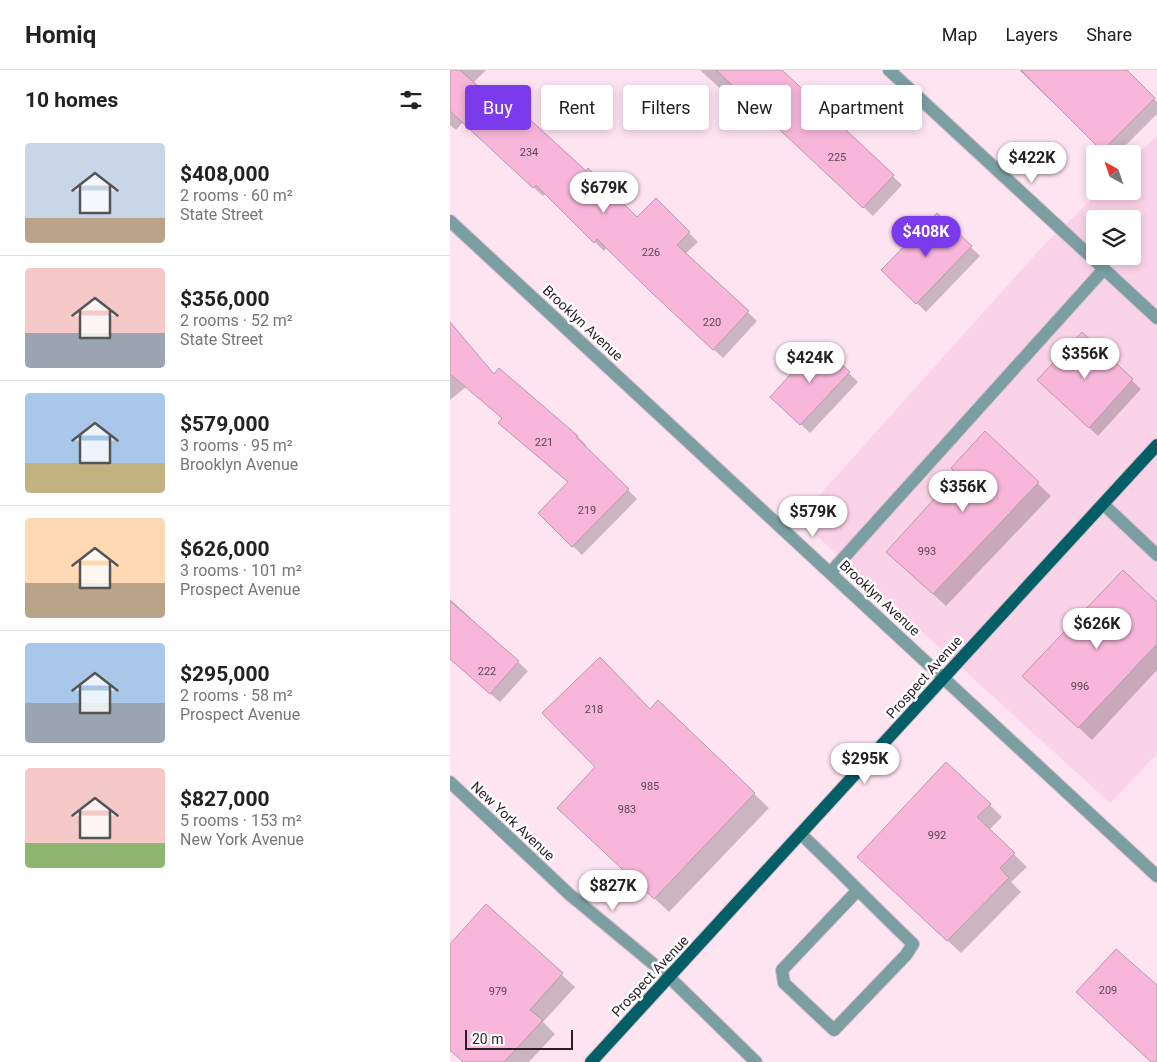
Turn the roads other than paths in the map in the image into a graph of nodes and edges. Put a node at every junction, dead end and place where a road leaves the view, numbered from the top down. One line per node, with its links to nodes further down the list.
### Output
1 (889, 70): 3 (street)
2 (450, 221): 8 (street, Brooklyn Avenue)
3 (1104, 269): 4 (street); 8 (street)
4 (1157, 318)
5 (1157, 445): 6 (main road, Prospect Avenue)
6 (1103, 504): 7 (street); 9 (main road, Prospect Avenue)
7 (1157, 555)
8 (830, 573): 9 (street, Brooklyn Avenue)
9 (944, 678): 11 (main road, Prospect Avenue); 12 (street, Brooklyn Avenue)
10 (450, 782): 14 (street, New York Avenue)
11 (801, 834): 13 (street); 14 (main road, Prospect Avenue)
12 (1157, 876)
13 (858, 890): 13 (street)
14 (670, 977): 15 (main road, Prospect Avenue); 16 (street, New York Avenue)
15 (591, 1062)
16 (756, 1062)

